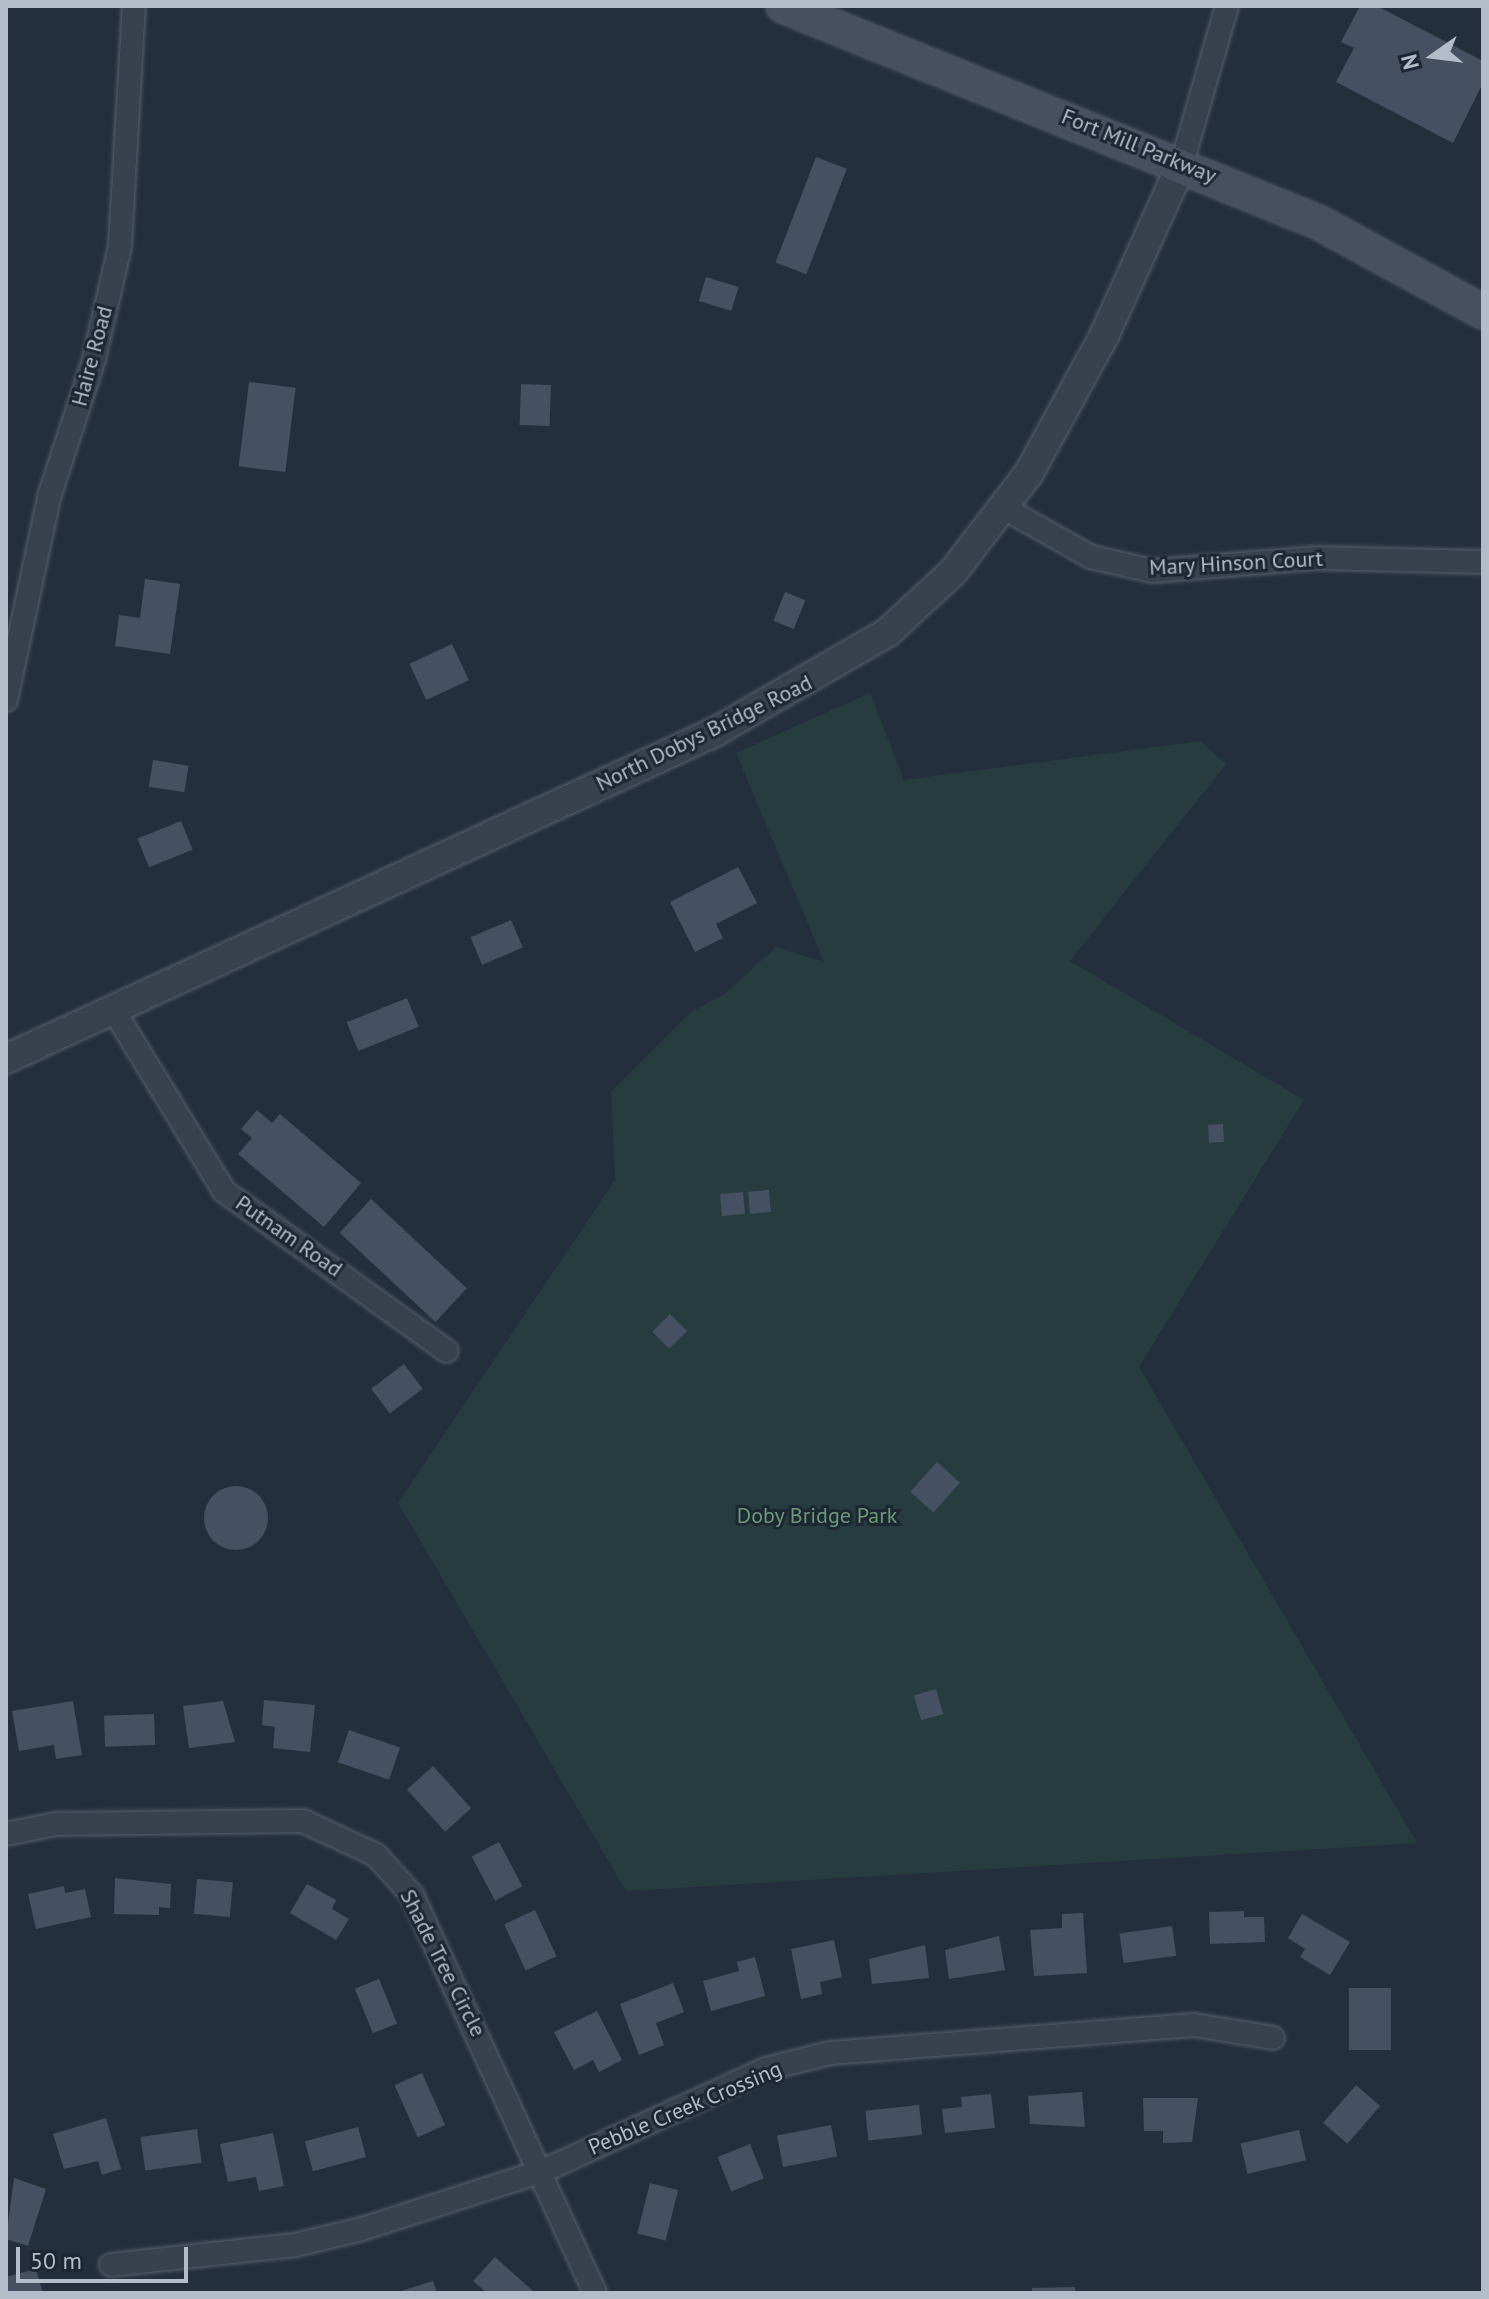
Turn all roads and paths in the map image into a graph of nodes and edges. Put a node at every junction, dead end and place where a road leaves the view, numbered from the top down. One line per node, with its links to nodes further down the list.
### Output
1 (134, 6): 8 (street, Haire Road)
2 (783, 6): 4 (main road, Fort Mill Parkway)
3 (1227, 6): 4 (street)
4 (1182, 163): 5 (main road, Fort Mill Parkway); 6 (street, North Dobys Bridge Road)
5 (1483, 312)
6 (1004, 508): 7 (street, Mary Hinson Court); 9 (street, North Dobys Bridge Road)
7 (1483, 562)
8 (6, 700)
9 (113, 1009): 10 (street, North Dobys Bridge Road); 11 (street, Putnam Road)
10 (6, 1059)
11 (447, 1351)
12 (6, 1834): 14 (street, Shade Tree Circle)
13 (1273, 2038): 14 (street, Pebble Creek Crossing)
14 (543, 2171): 15 (street, Pebble Creek Crossing); 16 (street, Shade Tree Circle)
15 (111, 2265)
16 (595, 2293)

